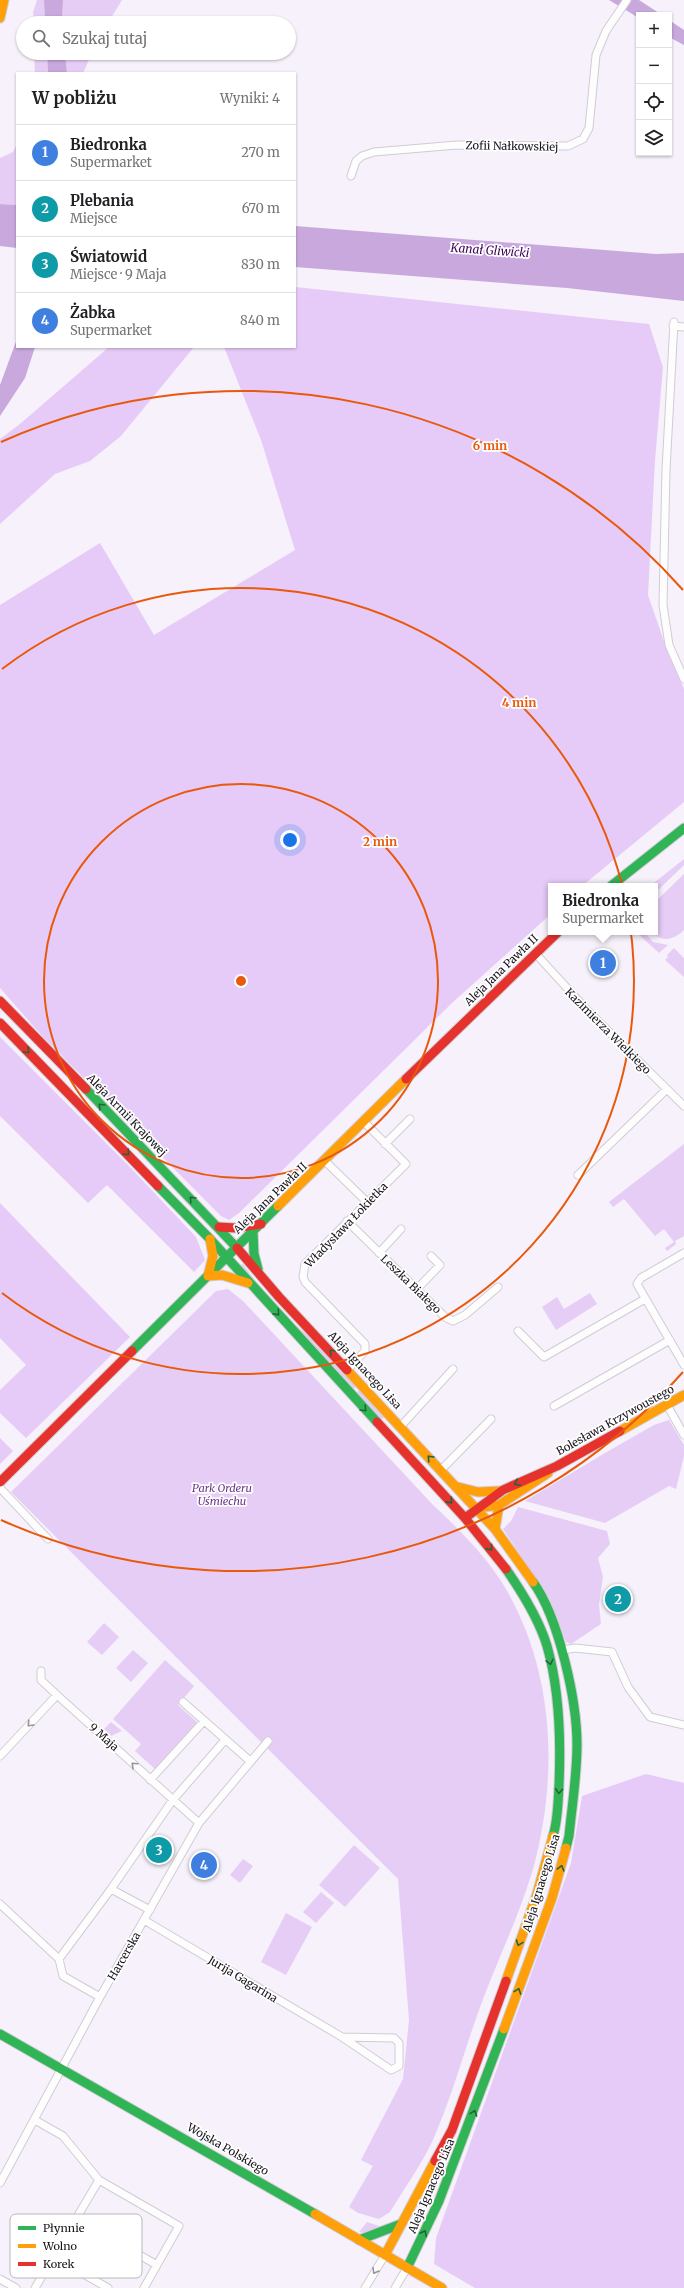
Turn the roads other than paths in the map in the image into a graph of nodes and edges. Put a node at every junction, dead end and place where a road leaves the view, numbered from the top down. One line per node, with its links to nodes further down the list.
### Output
1 (4, 0): 3 (street)
2 (627, 0): 4 (street, Zofii Nałkowskiej)
3 (0, 18)
4 (351, 176)
5 (684, 327): 6 (street)
6 (684, 679)
7 (684, 828): 8 (street)
8 (615, 883)
9 (555, 935): 10 (street, Aleja Jana Pawła II)
10 (534, 953): 13 (street, Kazimierza Wielkiego); 16 (street, Aleja Jana Pawła II)
11 (0, 1001): 23 (street, Aleja Armii Krajowej, one-way to 11)
12 (0, 1023): 26 (street, one-way to 26)
13 (667, 1089): 14 (street, Kazimierza Wielkiego); 19 (street)
14 (684, 1106)
15 (410, 1119): 17 (street)
16 (364, 1122): 17 (street, Władysława Łokietka); 18 (street, Aleja Jana Pawła II)
17 (385, 1144): 20 (street, Władysława Łokietka)
18 (325, 1161): 20 (street); 22 (street, Aleja Jana Pawła II)
19 (578, 1175)
20 (367, 1202): 21 (street, Władysława Łokietka)
21 (347, 1221): 28 (street, Leszka Białego); 41 (street, Władysława Łokietka)
22 (261, 1224): 23 (street); 25 (street, Aleja Jana Pawła II)
23 (219, 1227): 27 (street, Aleja Armii Krajowej)
24 (401, 1229): 28 (street)
25 (253, 1232): 27 (street, Aleja Jana Pawła II); 32 (street)
26 (210, 1239): 31 (street); 33 (street)
27 (237, 1247): 31 (street, Aleja Jana Pawła II); 32 (street, Aleja Ignacego Lisa)
28 (379, 1253): 36 (street, Leszka Białego)
29 (684, 1253): 37 (street)
30 (431, 1256): 36 (street)
31 (227, 1257): 33 (street, Aleja Jana Pawła II); 34 (street, Aleja Ignacego Lisa)
32 (258, 1272): 41 (street, Aleja Ignacego Lisa, one-way to 32)
33 (208, 1276): 34 (street); 51 (street, Aleja Jana Pawła II)
34 (250, 1284): 57 (street, Aleja Ignacego Lisa, one-way to 57)
35 (498, 1287): 36 (street, Leszka Białego)
36 (417, 1289)
37 (646, 1299): 38 (street); 39 (street)
38 (518, 1331)
39 (670, 1340): 40 (street); 45 (street)
40 (684, 1365)
41 (348, 1369): 47 (street, Aleja Ignacego Lisa)
42 (453, 1369): 47 (street)
43 (684, 1395): 44 (street, Bolesława Krzywoustego)
44 (666, 1405): 48 (street); 49 (street, Bolesława Krzywoustego)
45 (554, 1406)
46 (491, 1419): 50 (street)
47 (401, 1426): 50 (street, Aleja Ignacego Lisa, one-way to 47)
48 (684, 1435)
49 (557, 1466): 54 (street, Bolesława Krzywoustego, one-way to 54); 55 (street, Bolesława Krzywoustego)
50 (440, 1470): 52 (street, Aleja Ignacego Lisa)
51 (0, 1482)
52 (457, 1487): 54 (street, Bolesława Krzywoustego); 56 (street, Aleja Ignacego Lisa)
53 (0, 1488): 59 (street)
54 (503, 1490): 56 (street, Bolesława Krzywoustego)
55 (499, 1505): 56 (street, Bolesława Krzywoustego); 58 (street)
56 (476, 1508): 57 (street); 58 (street, Aleja Ignacego Lisa)
57 (465, 1518): 86 (street, Aleja Ignacego Lisa, one-way to 86)
58 (495, 1529): 60 (street, Aleja Ignacego Lisa)
59 (48, 1539)
60 (563, 1650): 65 (street); 91 (street, Aleja Ignacego Lisa, one-way to 60)
61 (41, 1671): 62 (street, 9 Maja)
62 (57, 1695): 68 (street, one-way to 68); 70 (street, 9 Maja, one-way to 62)
63 (183, 1702): 64 (street)
64 (204, 1722): 66 (street); 70 (street)
65 (684, 1725)
66 (225, 1740): 69 (street); 71 (street)
67 (268, 1741): 69 (street, Harcerska)
68 (0, 1756)
69 (250, 1762): 72 (street, Harcerska)
70 (150, 1780): 71 (street, 9 Maja)
71 (172, 1801): 72 (street, 9 Maja); 73 (street)
72 (199, 1823): 75 (street, Harcerska)
73 (111, 1889): 75 (street); 77 (street)
74 (0, 1904): 77 (street)
75 (150, 1910): 76 (street, Harcerska)
76 (144, 1920): 78 (street, Harcerska); 80 (street, Jurija Gagarina)
77 (60, 1959): 78 (street)
78 (100, 1997): 81 (street, Harcerska)
79 (0, 2034): 81 (street, Wojska Polskiego)
80 (342, 2038): 80 (street, Jurija Gagarina)
81 (63, 2069): 82 (street, Harcerska); 87 (street, Wojska Polskiego)
82 (35, 2120): 83 (street); 84 (street, Harcerska)
83 (99, 2180): 85 (street); 90 (street)
84 (0, 2183)
85 (79, 2214)
86 (402, 2224): 87 (street); 88 (street, Aleja Ignacego Lisa)
87 (359, 2240): 88 (street, Wojska Polskiego)
88 (385, 2255): 91 (street, Wojska Polskiego); 99 (street, one-way to 99)
89 (142, 2256): 90 (street)
90 (157, 2265): 98 (street)
91 (407, 2268): 100 (street); 101 (street, Wojska Polskiego)
92 (41, 2278): 96 (street)
93 (91, 2278): 97 (street)
94 (0, 2279): 95 (street)
95 (16, 2288)
96 (35, 2288)
97 (108, 2288)
98 (144, 2288)
99 (365, 2288)
100 (395, 2288)
101 (442, 2288)

